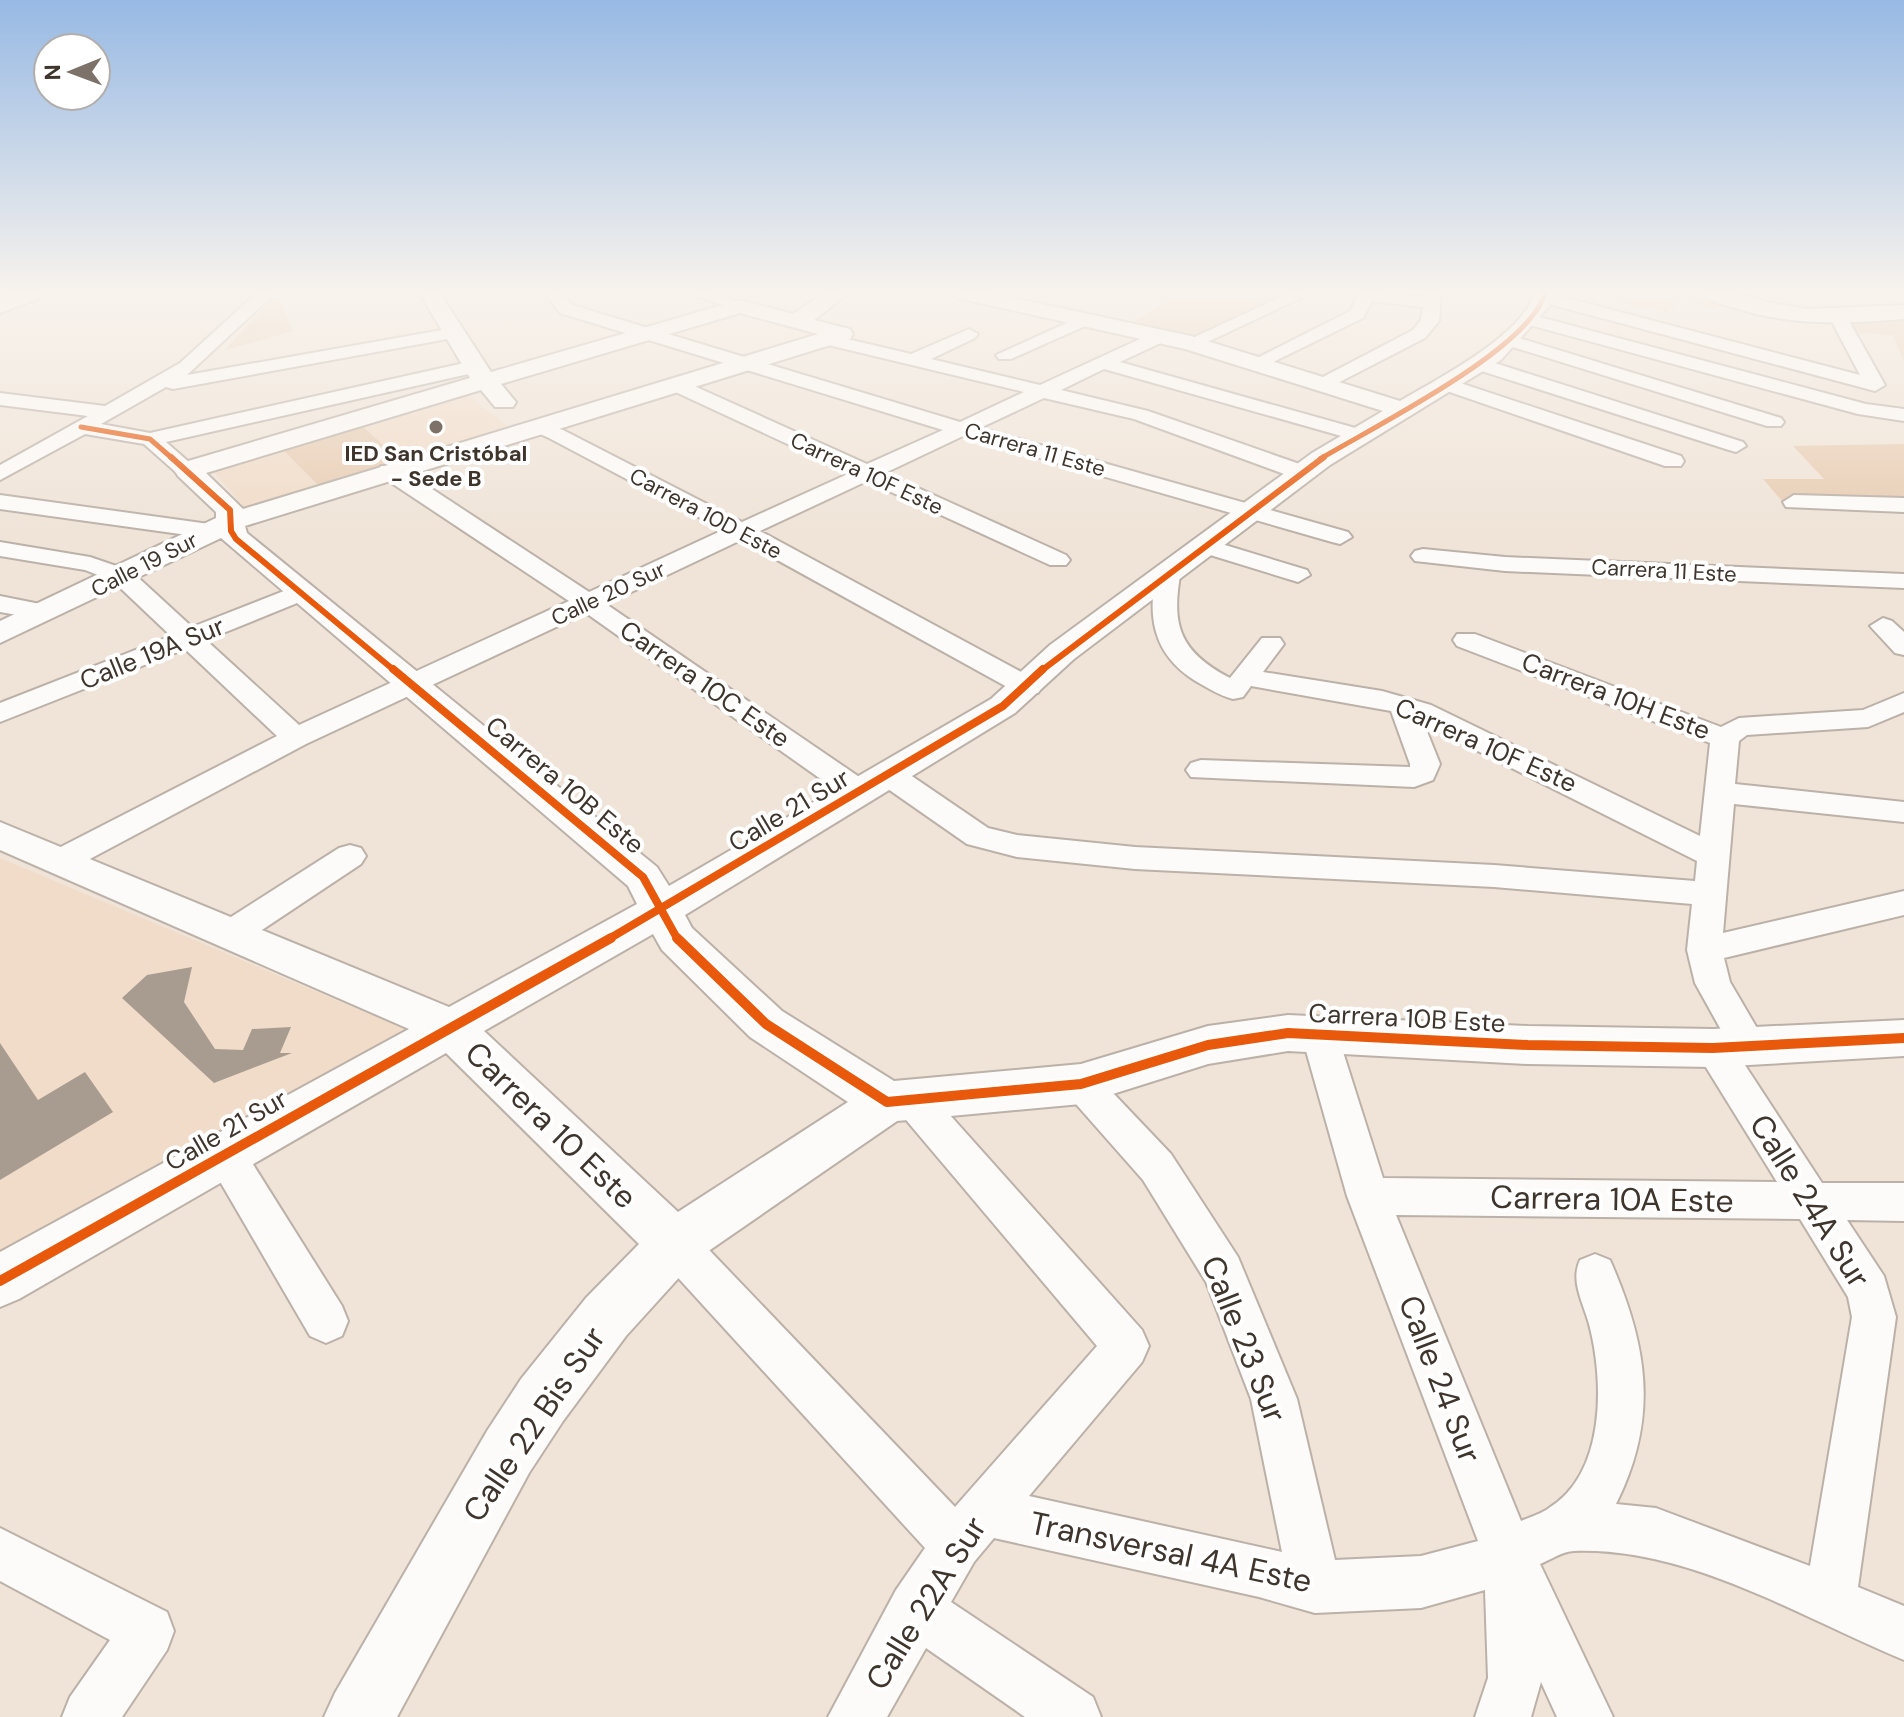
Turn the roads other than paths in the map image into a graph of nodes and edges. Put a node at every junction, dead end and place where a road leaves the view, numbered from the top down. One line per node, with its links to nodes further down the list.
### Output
1 (175, 372): 22 (street)
2 (233, 372): 22 (street)
3 (478, 372): 18 (street, Carrera 10D Este)
4 (492, 372): 18 (street)
5 (718, 372): 21 (street, Calle 19 Sur)
6 (771, 372): 31 (street, Carrera 11 Este)
7 (972, 372): 23 (street)
8 (1082, 372): 23 (street, Calle 20 Sur)
9 (1135, 372): 32 (street)
10 (1291, 372): 19 (street)
11 (1347, 372): 19 (street)
12 (1465, 372): 20 (street, Calle 21 Sur)
13 (1504, 372): 34 (street)
14 (1613, 372): 28 (street)
15 (1725, 372): 27 (street)
16 (1828, 372): 17 (street)
17 (1868, 372)
18 (480, 375): 30 (street, Carrera 10D Este); 33 (street); 36 (street)
19 (1326, 383): 25 (street)
20 (1445, 384): 25 (street, Calle 21 Sur); 35 (street)
21 (676, 385): 30 (street, Calle 19 Sur); 38 (street, Carrera 10F Este)
22 (150, 387): 26 (street)
23 (1046, 389): 31 (street, Calle 20 Sur); 39 (street)
24 (0, 399): 26 (street)
25 (1402, 409): 32 (street, Calle 21 Sur)
26 (108, 412): 29 (street)
27 (1904, 415)
28 (1774, 422)
29 (81, 427): 33 (street); 40 (street)
30 (534, 427): 37 (street, Calle 19 Sur); 46 (street, Carrera 10D Este)
31 (962, 429): 38 (street, Calle 20 Sur); 44 (street, Carrera 11 Este)
32 (1359, 435): 39 (street, Calle 21 Sur)
33 (150, 439): 36 (street, Carrera 10B Este)
34 (1736, 446)
35 (1673, 461)
36 (187, 470): 45 (street, Carrera 10B Este)
37 (389, 471): 45 (street, Calle 19 Sur); 57 (street, Carrera 10C Este)
38 (867, 473): 46 (street, Calle 20 Sur); 51 (street, Carrera 10F Este)
39 (1303, 473): 44 (street, Calle 21 Sur)
40 (0, 474)
41 (0, 502): 45 (street)
42 (1794, 502): 43 (street)
43 (1904, 505)
44 (1253, 510): 47 (street, Carrera 11 Este); 48 (street, Calle 21 Sur)
45 (221, 526): 54 (street, Calle 19 Sur); 56 (street, Carrera 10B Este)
46 (742, 531): 57 (street, Calle 20 Sur); 67 (street, Carrera 10D Este)
47 (1340, 537)
48 (1202, 545): 52 (street, Calle 21 Sur); 53 (street)
49 (0, 549): 54 (street)
50 (1423, 556): 55 (street, Carrera 11 Este)
51 (1058, 560)
52 (1169, 570): 67 (street, Calle 21 Sur); 68 (street, Carrera 10F Este)
53 (1298, 575)
54 (122, 576): 59 (street, Calle 19 Sur); 62 (street)
55 (1904, 581)
56 (303, 592): 62 (street, Calle 19A Sur); 66 (street, Carrera 10B Este)
57 (587, 602): 66 (street, Calle 20 Sur); 75 (street, Carrera 10C Este)
58 (0, 604): 59 (street)
59 (46, 612): 61 (street, Calle 19 Sur)
60 (1883, 626): 65 (street)
61 (0, 633)
62 (188, 640): 71 (street, Calle 19A Sur); 72 (street)
63 (1466, 640): 73 (street, Carrera 10H Este)
64 (1271, 644): 68 (street)
65 (1904, 647)
66 (412, 684): 72 (street, Calle 20 Sur); 84 (street, Carrera 10B Este)
67 (1028, 687): 75 (street, Calle 21 Sur)
68 (1232, 692): 70 (street, Carrera 10F Este)
69 (1904, 701): 73 (street, Carrera 10H Este)
70 (1403, 705): 74 (street); 80 (street, Carrera 10F Este)
71 (0, 713)
72 (296, 738): 81 (street, Calle 20 Sur)
73 (1725, 738): 76 (street, Calle 24A Sur)
74 (1201, 770)
75 (874, 783): 82 (street); 84 (street, Calle 21 Sur)
76 (1719, 792): 77 (street); 80 (street, Calle 24A Sur)
77 (1904, 812)
78 (0, 835): 81 (street, Carrera 10 Este)
79 (350, 856): 85 (street)
80 (1714, 856): 82 (street, Calle 24A Sur)
81 (60, 861): 85 (street, Carrera 10 Este)
82 (1710, 894): 86 (street, Calle 24A Sur)
83 (1904, 903): 86 (street)
84 (661, 910): 87 (street, Calle 21 Sur); 92 (street, Carrera 10B Este)
85 (232, 933): 87 (street, Carrera 10 Este)
86 (1704, 950): 90 (street, Calle 24A Sur)
87 (449, 1027): 93 (street, Calle 21 Sur); 97 (street, Carrera 10 Este)
88 (1319, 1033): 90 (street, Carrera 10B Este); 91 (street, Carrera 10B Este); 94 (street, Calle 24 Sur)
89 (1904, 1038): 90 (street, Carrera 10B Este)
90 (1731, 1048): 95 (street, Calle 24A Sur)
91 (1081, 1084): 92 (street, Carrera 10B Este); 105 (street, Calle 23 Sur)
92 (899, 1100): 97 (street, Calle 22 Bis Sur); 102 (street, Calle 22A Sur)
93 (225, 1154): 99 (street, Calle 21 Sur); 100 (street)
94 (1368, 1196): 95 (street, Carrera 10A Este); 104 (street, Calle 24 Sur)
95 (1811, 1201): 96 (street, Carrera 10A Este); 106 (street, Calle 24A Sur)
96 (1904, 1202)
97 (675, 1244): 102 (street, Carrera 10 Este); 110 (street, Calle 22 Bis Sur)
98 (1595, 1274): 101 (street)
99 (0, 1281)
100 (326, 1321)
101 (1569, 1525): 104 (street, Transversal 4A Este); 106 (street)
102 (969, 1527): 105 (street, Transversal 4A Este); 107 (street, Calle 22A Sur)
103 (0, 1553): 109 (street)
104 (1509, 1555): 105 (street, Transversal 4A Este); 113 (street); 114 (street, Calle 24 Sur)
105 (1315, 1587)
106 (1830, 1600): 108 (street)
107 (915, 1609): 111 (street, Calle 22A Sur); 112 (street)
108 (1904, 1633)
109 (90, 1717)
110 (359, 1717)
111 (856, 1717)
112 (1073, 1717)
113 (1503, 1717)
114 (1585, 1717)

